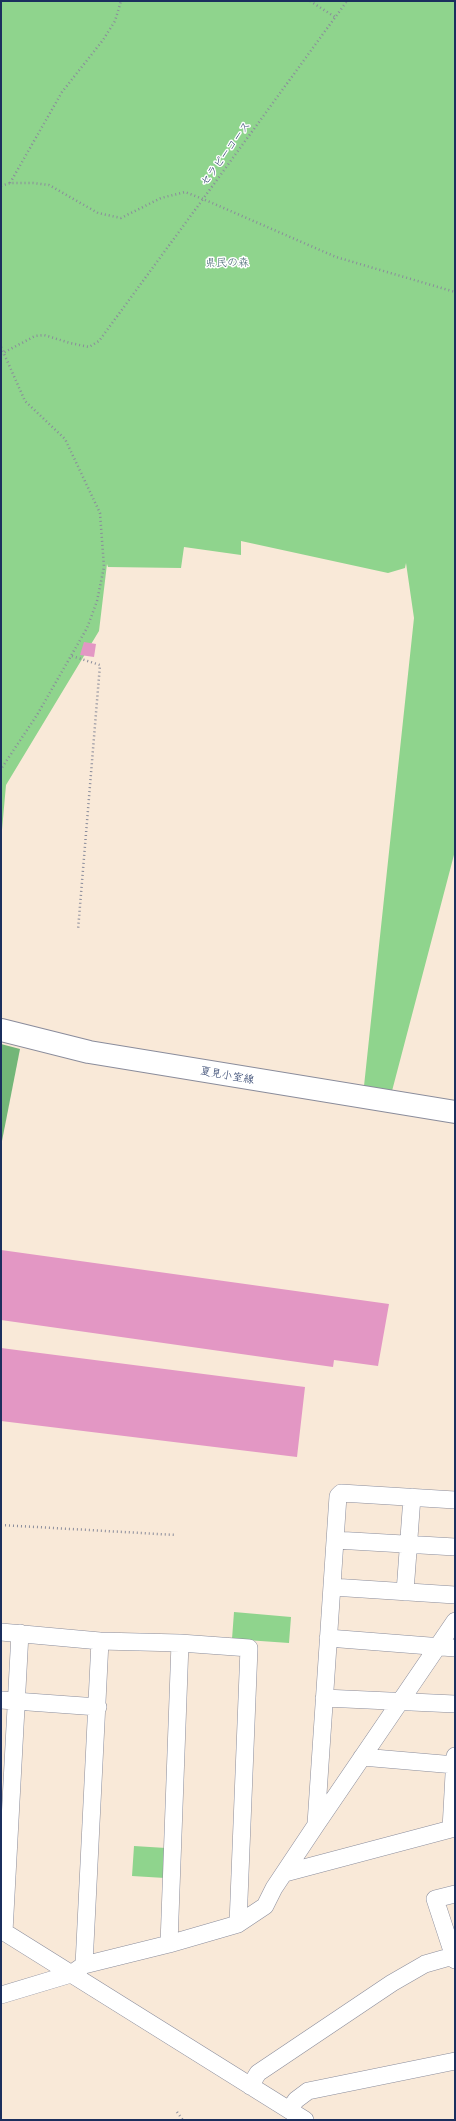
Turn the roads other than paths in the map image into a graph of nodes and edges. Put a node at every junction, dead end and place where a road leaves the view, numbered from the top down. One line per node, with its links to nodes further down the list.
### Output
1 (1, 1030): 2 (main road, 夏見小室線)
2 (455, 1112)
3 (412, 1497): 4 (street); 5 (street); 6 (street)
4 (455, 1500)
5 (335, 1540): 6 (street); 8 (street)
6 (408, 1544): 7 (street); 9 (street)
7 (455, 1547)
8 (332, 1586): 9 (street); 14 (street)
9 (405, 1592): 10 (street)
10 (455, 1595)
11 (455, 1621): 17 (street)
12 (1, 1632): 13 (street)
13 (20, 1633): 15 (street); 20 (street)
14 (328, 1638): 17 (street); 19 (street)
15 (100, 1641): 16 (street); 23 (street)
16 (180, 1643): 30 (street); 32 (street)
17 (437, 1648): 18 (street); 21 (street)
18 (455, 1648)
19 (324, 1698): 21 (street); 26 (street)
20 (9, 1701): 23 (street); 31 (street)
21 (401, 1701): 22 (street); 24 (street)
22 (455, 1704)
23 (98, 1707): 34 (street)
24 (362, 1757): 25 (street); 26 (street)
25 (455, 1762): 27 (street)
26 (316, 1824): 28 (street)
27 (453, 1828): 28 (street)
28 (285, 1873): 30 (street)
29 (455, 1894): 33 (street)
30 (238, 1924): 32 (street)
31 (2, 1931): 34 (street)
32 (169, 1944): 34 (street)
33 (454, 1958): 37 (street)
34 (77, 1970): 35 (street); 37 (street)
35 (1, 1995)
36 (455, 2061): 38 (street)
37 (250, 2086): 38 (street)
38 (289, 2110): 39 (street)
39 (305, 2120)

